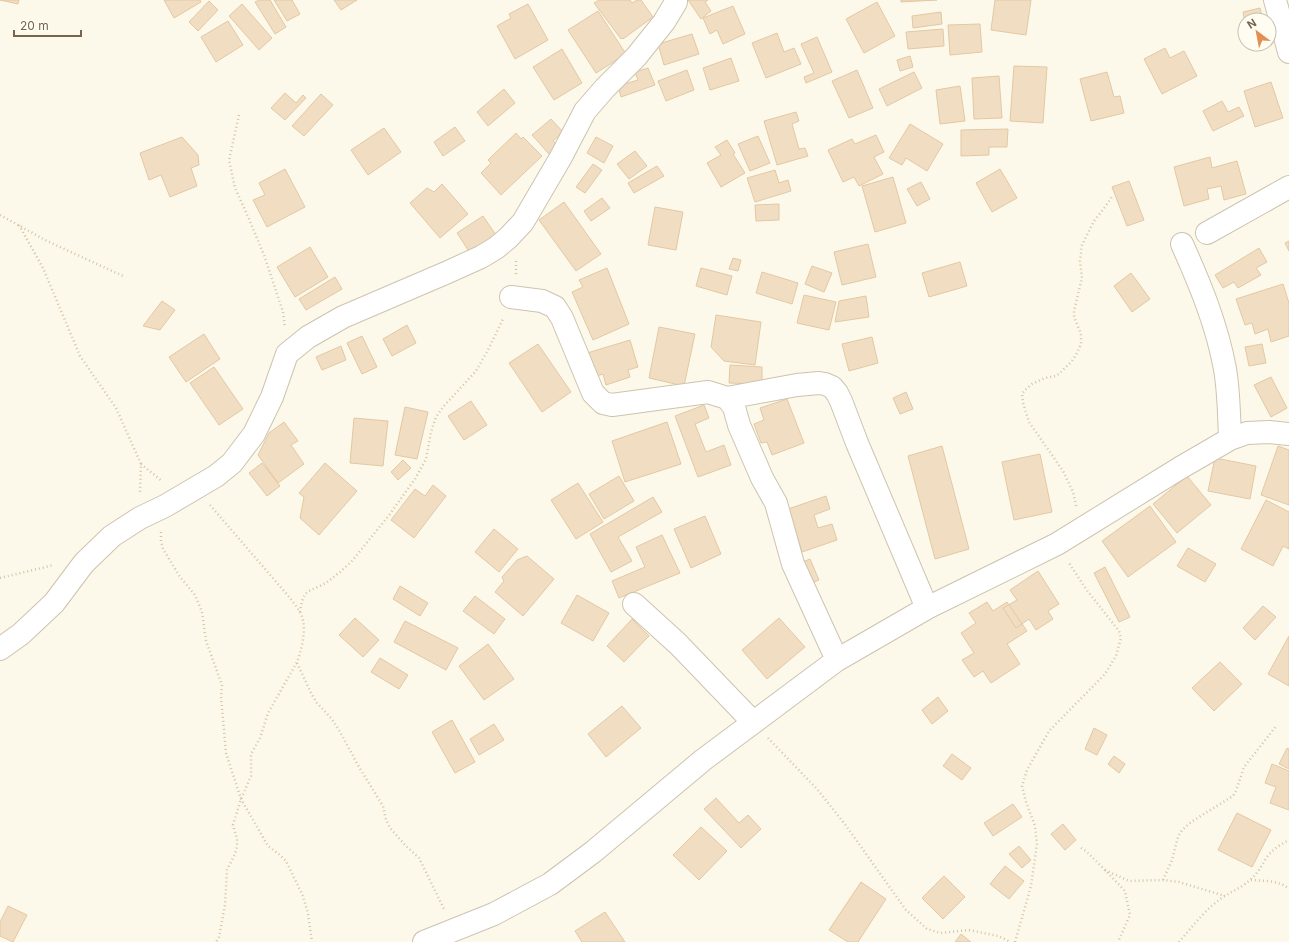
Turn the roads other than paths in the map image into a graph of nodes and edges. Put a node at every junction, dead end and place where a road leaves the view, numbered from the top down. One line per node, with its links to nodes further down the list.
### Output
1 (676, 0): 13 (street)
2 (1275, 0): 3 (street)
3 (1289, 52)
4 (1289, 187): 5 (street)
5 (1207, 233)
6 (1182, 244): 10 (street)
7 (511, 297): 8 (street)
8 (727, 398): 12 (street); 14 (street)
9 (1289, 434): 10 (street)
10 (1230, 439): 12 (street)
11 (634, 604): 15 (street)
12 (927, 608): 14 (street)
13 (0, 649)
14 (837, 660): 15 (street)
15 (753, 722): 16 (street)
16 (424, 942)

